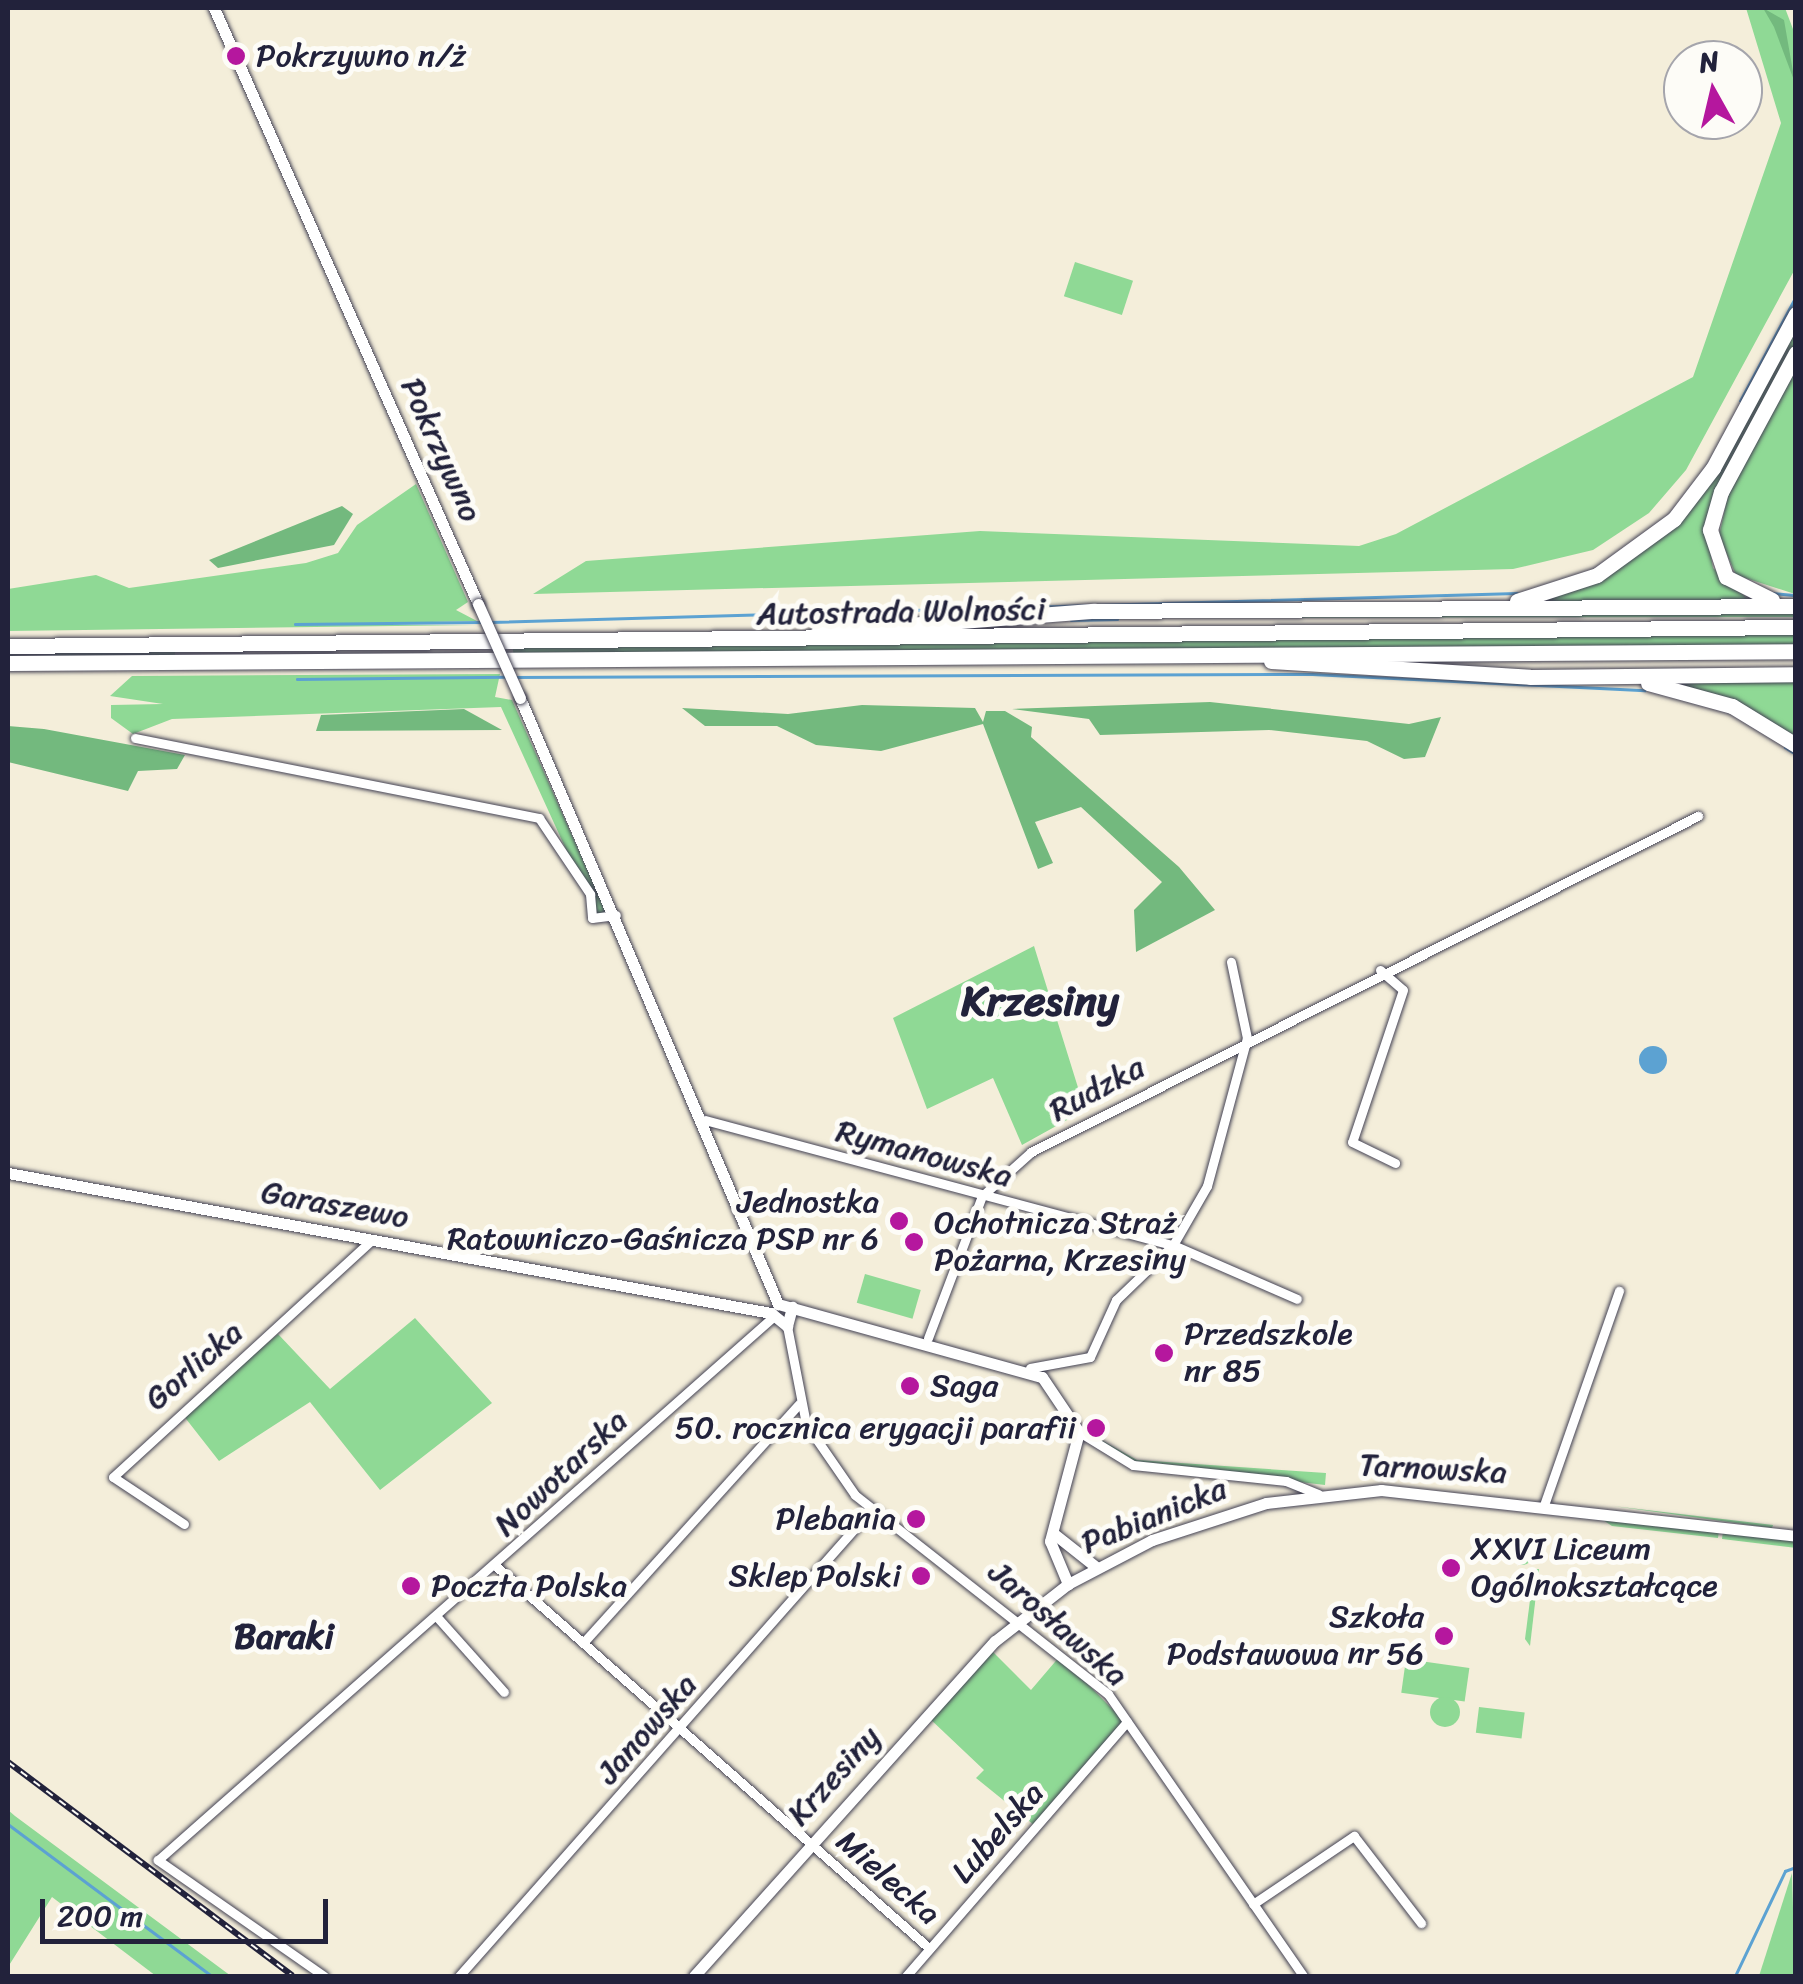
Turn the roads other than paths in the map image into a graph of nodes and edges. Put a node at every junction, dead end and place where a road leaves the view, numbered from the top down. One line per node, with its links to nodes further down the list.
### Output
1 (214, 8): 17 (street, Pokrzywno, bridge)
2 (1796, 314): 5 (highway)
3 (1796, 353): 4 (highway)
4 (1796, 604): 5 (highway)
5 (1458, 608): 7 (highway)
6 (1796, 627): 7 (highway, Autostrada Wolności)
7 (755, 640): 8 (highway, Autostrada Wolności)
8 (8, 646)
9 (1796, 651): 10 (highway, Autostrada Wolności)
10 (1202, 653): 11 (highway, Autostrada Wolności); 13 (highway)
11 (8, 663)
12 (1796, 674): 13 (highway)
13 (1584, 677): 15 (highway)
14 (135, 738): 17 (street, Pokrzywno)
15 (1796, 745)
16 (1698, 816): 19 (street, Rudzka)
17 (616, 916): 21 (street, Pokrzywno)
18 (1231, 962): 20 (street)
19 (1380, 970): 20 (street, Rudzka); 22 (street)
20 (1247, 1038): 24 (street, Rudzka); 26 (street)
21 (705, 1120): 24 (street, Rymanowska); 30 (street, Pokrzywno)
22 (1395, 1163)
23 (8, 1173): 25 (street, Garaszewo)
24 (982, 1196): 26 (street, Rymanowska); 32 (street, Rudzka)
25 (372, 1240): 30 (street, Garaszewo); 39 (street, Gorlicka)
26 (1173, 1245): 28 (street, Rymanowska); 33 (street)
27 (1620, 1292): 37 (street)
28 (1297, 1299)
29 (792, 1308): 30 (street); 31 (street); 32 (street)
30 (774, 1312): 31 (street); 42 (street, Nowotarska)
31 (787, 1326): 34 (street, Jarosławska)
32 (928, 1338): 33 (street)
33 (1030, 1368): 35 (street)
34 (799, 1404): 38 (street, Jarosławska); 47 (street)
35 (1079, 1432): 36 (street, Tarnowska); 40 (street)
36 (1319, 1494): 37 (street, Tarnowska); 43 (street, Pabianicka)
37 (1544, 1505): 41 (street, Tarnowska)
38 (870, 1511): 45 (street, Jarosławska); 50 (street, Janowska)
39 (184, 1524)
40 (1053, 1532): 43 (street); 44 (street)
41 (1796, 1536)
42 (497, 1567): 46 (street, Nowotarska); 47 (street, Mielecka)
43 (1096, 1568): 44 (street, Pabianicka)
44 (1068, 1584): 45 (street, Pabianicka)
45 (1022, 1617): 49 (street, Jarosławska); 51 (street, Krzesiny)
46 (438, 1618): 48 (street); 55 (street, Nowotarska)
47 (584, 1643): 50 (street, Mielecka)
48 (504, 1692)
49 (1127, 1722): 52 (street, Jarosławska); 54 (street, Lubelska)
50 (680, 1729): 51 (street, Mielecka); 56 (street, Janowska)
51 (810, 1843): 54 (street, Mielecka); 57 (street, Krzesiny)
52 (1253, 1904): 53 (street); 59 (street, Jarosławska)
53 (1421, 1924)
54 (930, 1949): 58 (street, Lubelska)
55 (324, 1976)
56 (459, 1976)
57 (694, 1976)
58 (906, 1976)
59 (1303, 1976)

